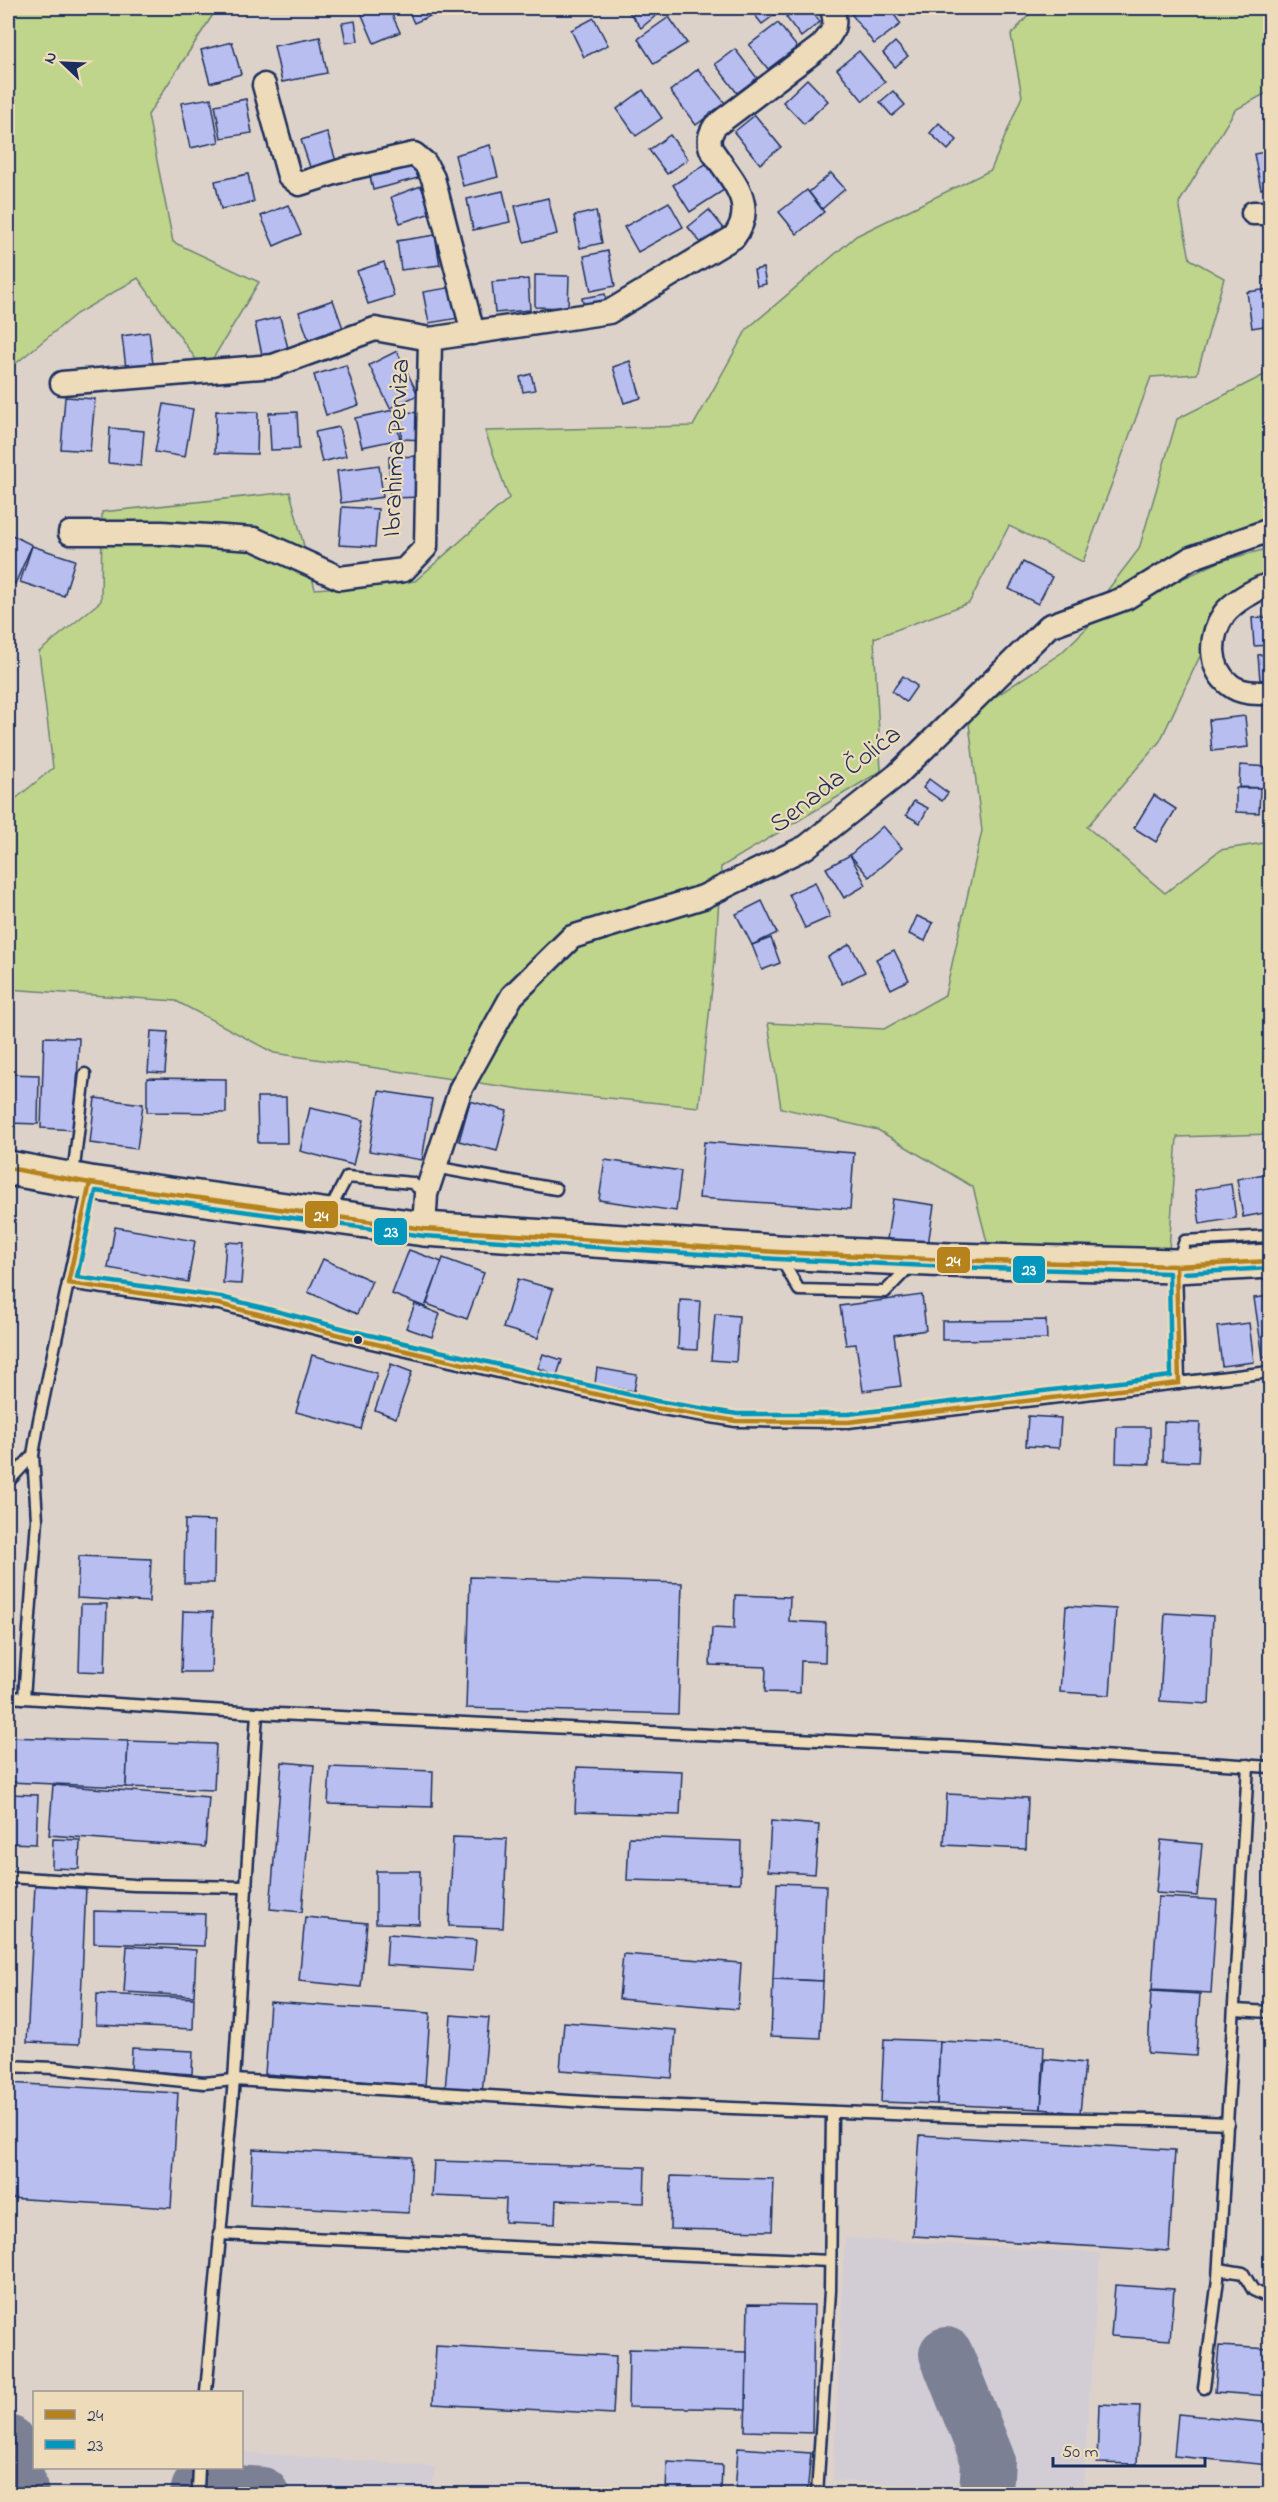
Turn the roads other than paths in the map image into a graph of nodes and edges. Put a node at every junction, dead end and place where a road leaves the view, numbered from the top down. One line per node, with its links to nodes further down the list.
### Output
1 (831, 8): 3 (street, Ibrahima Perviza)
2 (264, 86): 3 (street)
3 (473, 333): 4 (street, Ibrahima Perviza)
4 (430, 339): 5 (street, Ibrahima Perviza); 7 (street, Ibrahima Perviza)
5 (62, 383)
6 (1270, 530): 11 (street, Senada Čolića)
7 (70, 533)
8 (1270, 584): 9 (street)
9 (1270, 693)
10 (86, 1074): 13 (lane)
11 (434, 1167): 14 (lane); 15 (street, Senada Čolića)
12 (8, 1168): 13 (main road)
13 (81, 1181): 16 (main road); 21 (lane)
14 (556, 1190)
15 (426, 1194): 16 (lane); 17 (street, Senada Čolića)
16 (326, 1217): 17 (main road)
17 (424, 1229): 20 (main road)
18 (1270, 1236): 20 (lane)
19 (1270, 1261): 20 (main road)
20 (1176, 1266): 23 (lane)
21 (68, 1282): 23 (lane); 24 (lane)
22 (1270, 1372): 23 (lane)
23 (1179, 1383)
24 (33, 1455): 25 (lane); 27 (lane)
25 (8, 1482)
26 (8, 1697): 27 (lane)
27 (24, 1698): 28 (lane)
28 (257, 1713): 29 (lane); 32 (lane)
29 (1248, 1765): 30 (lane); 33 (lane)
30 (1270, 1767)
31 (8, 1877): 32 (lane)
32 (247, 1887): 36 (lane)
33 (1235, 2010): 34 (lane); 38 (lane)
34 (1270, 2012)
35 (8, 2066): 36 (lane)
36 (234, 2080): 37 (lane); 39 (lane)
37 (832, 2112): 38 (lane); 40 (lane)
38 (1228, 2123): 41 (lane)
39 (219, 2235): 40 (lane); 44 (lane)
40 (830, 2261): 47 (lane)
41 (1219, 2269): 42 (lane); 43 (lane)
42 (1270, 2298)
43 (1204, 2388)
44 (206, 2391)
45 (200, 2469): 46 (lane)
46 (198, 2489)
47 (817, 2494)

